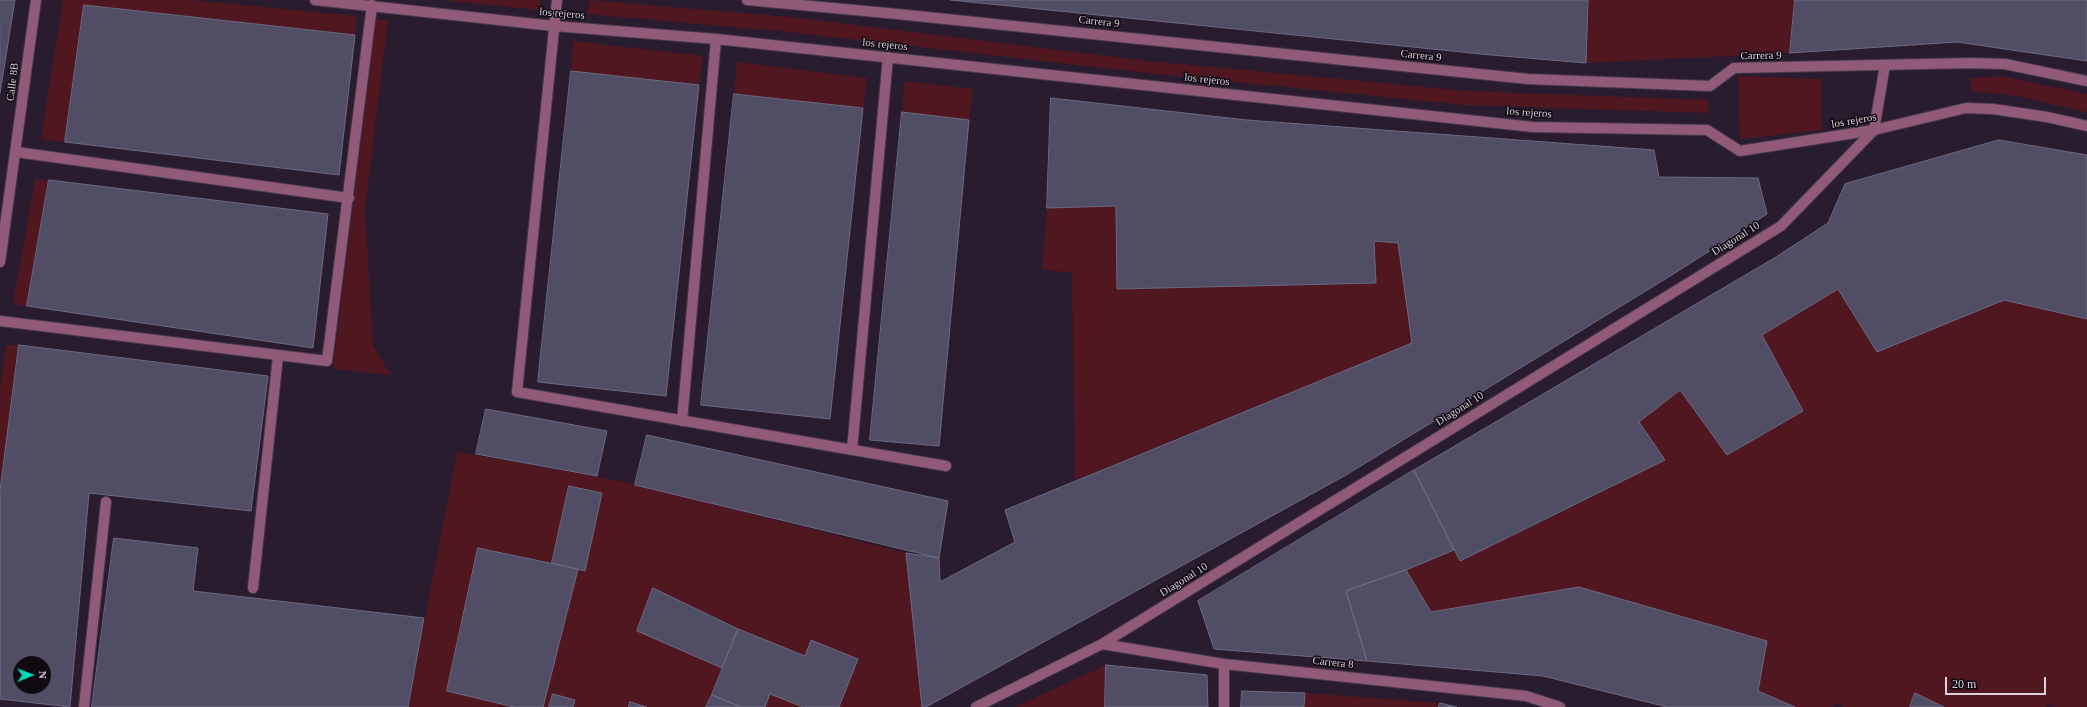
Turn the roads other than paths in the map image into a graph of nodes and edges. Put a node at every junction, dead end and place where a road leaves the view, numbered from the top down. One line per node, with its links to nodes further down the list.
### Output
1 (36, 0): 13 (street, Calle 8B)
2 (315, 0): 5 (street, los rejeros)
3 (557, 0): 6 (street)
4 (748, 0): 9 (street, Carrera 9)
5 (372, 5): 6 (street, los rejeros); 14 (street)
6 (554, 26): 7 (street, los rejeros); 18 (street)
7 (716, 39): 8 (street, los rejeros); 18 (street)
8 (888, 57): 12 (street, los rejeros); 19 (street)
9 (1885, 65): 10 (street, Carrera 9); 12 (street)
10 (2087, 81)
11 (2087, 126): 12 (street, los rejeros)
12 (1874, 130): 23 (street, Diagonal 10)
13 (16, 152): 14 (street); 15 (street, Calle 8B)
14 (349, 198): 17 (street)
15 (0, 262)
16 (0, 321): 17 (street)
17 (278, 356): 22 (street)
18 (682, 421): 19 (street)
19 (852, 450): 20 (street)
20 (946, 466)
21 (106, 502): 25 (street)
22 (253, 588)
23 (1102, 644): 24 (street, Carrera 8); 26 (street, Diagonal 10)
24 (1224, 664): 27 (street); 28 (street, Carrera 8)
25 (84, 707)
26 (976, 707)
27 (1224, 707)
28 (1560, 707)

